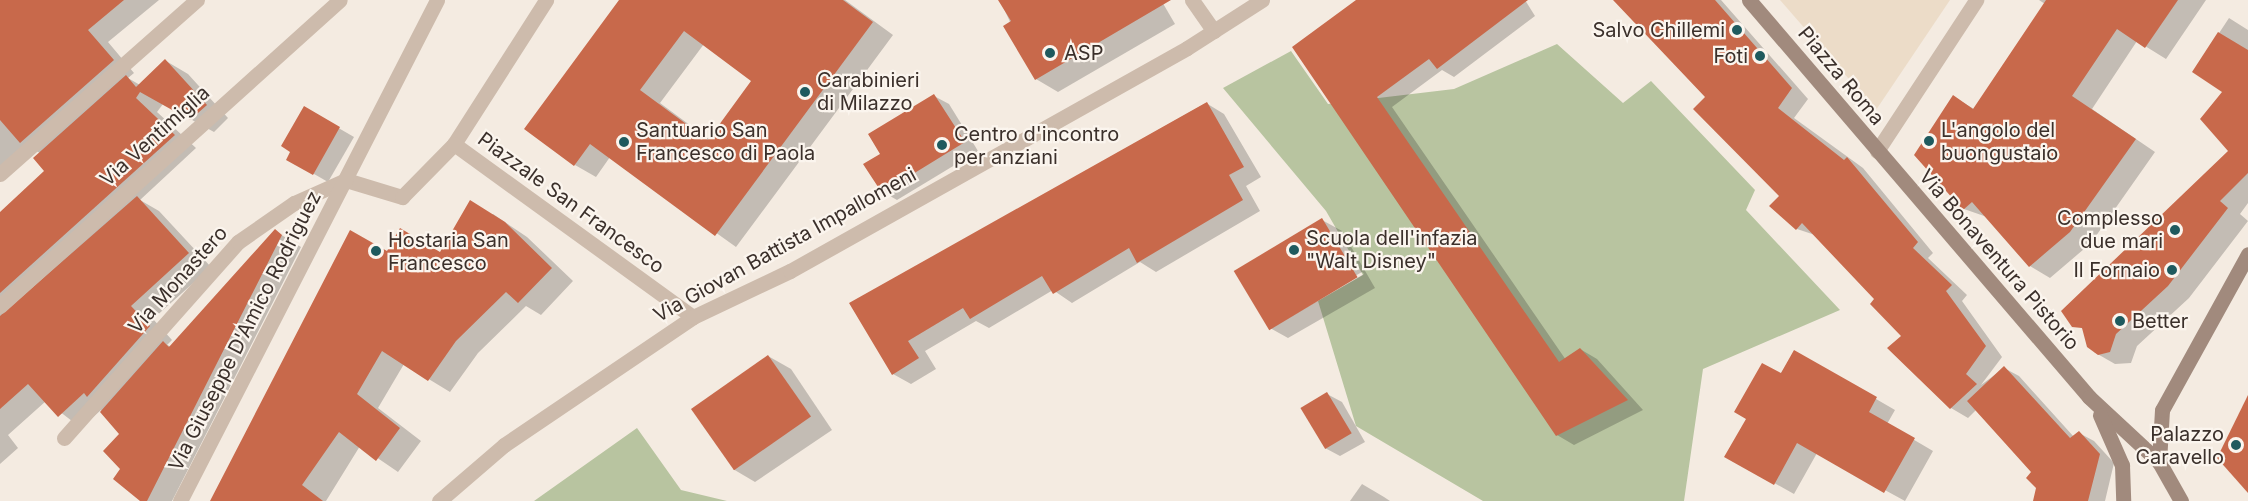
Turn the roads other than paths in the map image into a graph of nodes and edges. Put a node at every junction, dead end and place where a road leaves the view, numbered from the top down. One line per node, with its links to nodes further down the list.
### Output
1 (197, 0): 12 (street)
2 (340, 0): 15 (street, Via Ventimiglia)
3 (437, 0): 13 (street, Via Giuseppe D'Amico Rodriguez)
4 (546, 0): 10 (street, Piazzale San Francesco)
5 (1192, 0): 9 (street)
6 (1262, 0): 9 (street, Via Giovan Battista Impallomeni)
7 (1749, 0): 11 (main road, Piazza Roma)
8 (1976, 0): 11 (street, Piazza Roma)
9 (1214, 31): 16 (street, Via Giovan Battista Impallomeni)
10 (454, 144): 13 (street, Piazzale San Francesco); 16 (street, Piazzale San Francesco)
11 (1877, 151): 17 (main road, Via Bonaventura Pistorio)
12 (0, 174)
13 (346, 180): 18 (street, Via Monastero); 20 (street, Via Giuseppe D'Amico Rodriguez)
14 (2248, 254): 19 (main road)
15 (0, 306)
16 (693, 317): 21 (street, Via Giovan Battista Impallomeni)
17 (2089, 397): 19 (main road, Via Bonaventura Pistorio); 22 (main road, Via Bonaventura Pistorio)
18 (64, 438)
19 (2159, 462): 23 (main road)
20 (180, 501)
21 (439, 501)
22 (2123, 501)
23 (2181, 501)

